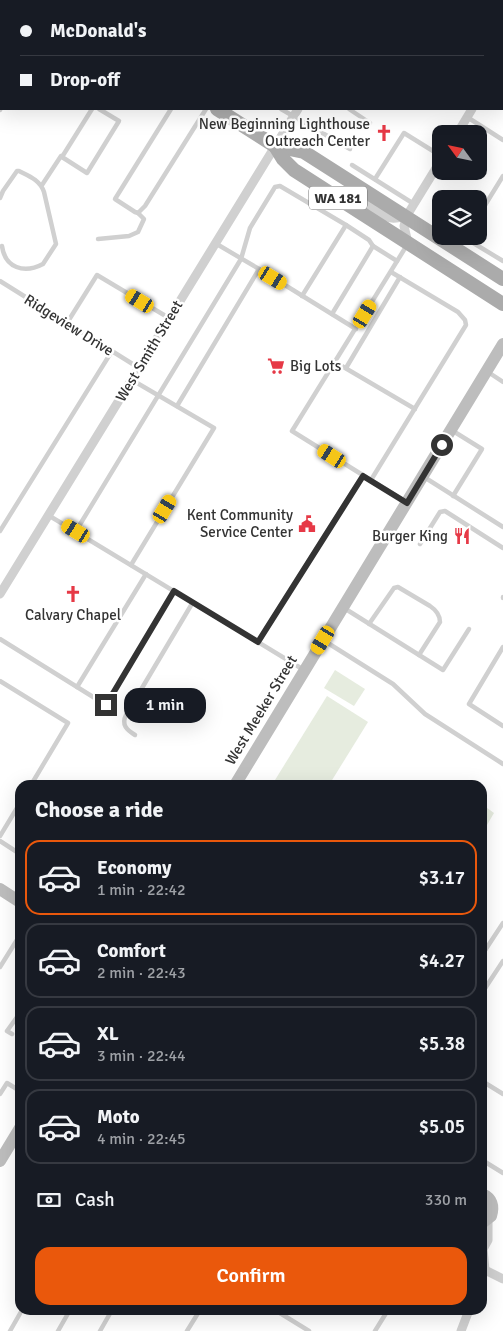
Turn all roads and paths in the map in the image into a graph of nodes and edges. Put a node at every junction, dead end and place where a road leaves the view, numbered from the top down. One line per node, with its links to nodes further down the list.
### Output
1 (91, 110): 16 (lane)
2 (101, 110): 16 (lane)
3 (170, 110): 26 (lane)
4 (205, 110): 26 (lane)
5 (350, 110): 10 (lane)
6 (471, 110): 9 (street)
7 (225, 111): 13 (main road, WA 181)
8 (296, 113): 13 (street, West Smith Street); 14 (lane)
9 (467, 117): 11 (street); 12 (lane)
10 (370, 123)
11 (462, 125)
12 (503, 140)
13 (275, 146): 25 (main road, WA 181); 27 (main road, WA 181); 31 (street, West Smith Street)
14 (350, 149)
15 (432, 150): 20 (lane)
16 (62, 157): 21 (lane)
17 (352, 165): 20 (lane)
18 (432, 175): 24 (street)
19 (503, 176): 23 (lane)
20 (375, 180): 24 (lane)
21 (42, 185): 22 (lane); 35 (lane)
22 (0, 198)
23 (487, 202)
24 (414, 204): 27 (street)
25 (349, 205): 27 (street); 32 (main road, WA 181)
26 (138, 213): 30 (lane)
27 (406, 217): 29 (main road, WA 181); 32 (street)
28 (346, 225): 36 (lane); 37 (lane); 45 (lane)
29 (432, 228)
30 (98, 239)
31 (215, 243): 37 (lane); 48 (street, West Smith Street)
32 (408, 243): 38 (lane); 46 (main road, WA 181)
33 (467, 245): 43 (main road, WA 181)
34 (471, 245): 39 (lane)
35 (2, 246)
36 (373, 246): 38 (lane); 47 (lane)
37 (241, 259): 40 (lane); 59 (lane)
38 (397, 261): 41 (lane)
39 (503, 261)
40 (259, 270): 45 (lane); 60 (lane)
41 (391, 272): 42 (lane); 50 (lane)
42 (400, 277): 55 (lane); 61 (lane)
43 (503, 279)
44 (0, 281): 49 (lane, Ridgeview Drive)
45 (302, 296): 47 (lane)
46 (503, 304)
47 (332, 314): 50 (lane)
48 (169, 318): 49 (lane); 54 (street, West Smith Street)
49 (67, 323): 52 (lane, Ridgeview Drive)
50 (356, 329): 53 (lane)
51 (503, 344): 56 (main road, West Meeker Street)
52 (112, 351): 54 (lane, Ridgeview Drive); 70 (lane)
53 (336, 362): 55 (lane); 63 (lane)
54 (139, 368): 57 (street, West Smith Street)
55 (346, 368): 61 (lane)
56 (487, 372): 58 (lane); 62 (main road, West Meeker Street)
57 (132, 380): 59 (lane); 68 (street, West Smith Street)
58 (503, 382)
59 (158, 396): 60 (lane); 71 (lane)
60 (177, 406): 74 (lane)
61 (415, 409): 65 (lane)
62 (452, 429): 64 (main road, West Meeker Street); 66 (lane)
63 (363, 476): 65 (lane); 84 (lane)
64 (423, 477): 66 (lane); 67 (main road, West Meeker Street)
65 (371, 480): 67 (lane)
66 (453, 496): 69 (lane)
67 (407, 503): 79 (main road, West Meeker Street)
68 (48, 515): 71 (lane); 77 (street, West Smith Street)
69 (503, 527)
70 (0, 531)
71 (76, 531): 74 (lane)
72 (420, 544): 73 (lane)
73 (503, 548)
74 (131, 565): 75 (lane)
75 (146, 574): 76 (lane); 89 (lane)
76 (174, 591): 78 (lane); 89 (lane)
77 (0, 594)
78 (193, 602): 84 (lane); 91 (lane)
79 (343, 607): 80 (lane); 83 (main road, West Meeker Street)
80 (369, 624): 86 (lane); 86 (lane)
81 (469, 630): 86 (lane)
82 (0, 640): 89 (lane)
83 (323, 640): 87 (main road, West Meeker Street); 92 (lane)
84 (258, 642): 87 (lane)
85 (503, 647): 90 (lane)
86 (419, 655)
87 (304, 670): 94 (main road, West Meeker Street)
88 (0, 681): 93 (lane)
89 (77, 687)
90 (503, 726)
91 (135, 736)
92 (503, 764)
93 (34, 780)
94 (237, 780)
95 (15, 811): 96 (lane)
96 (0, 836)
97 (0, 841): 98 (lane)
98 (15, 851)
99 (0, 889): 100 (main road)
100 (15, 899)
101 (503, 923): 103 (lane)
102 (15, 943): 105 (lane)
103 (487, 947)
104 (503, 961): 106 (lane)
105 (0, 967)
106 (487, 985)
107 (15, 1020): 108 (lane)
108 (12, 1034)
109 (487, 1084): 112 (lane)
110 (15, 1088): 111 (lane)
111 (0, 1094)
112 (503, 1094)
113 (15, 1136): 114 (main road)
114 (0, 1161)
115 (487, 1163): 116 (lane)
116 (503, 1173)
117 (487, 1196): 118 (main road)
118 (487, 1219)
119 (487, 1273): 120 (street)
120 (503, 1279)
121 (19, 1315): 128 (lane)
122 (67, 1315): 129 (lane)
123 (109, 1315): 130 (lane)
124 (197, 1315): 131 (lane)
125 (283, 1315): 132 (lane)
126 (385, 1315): 133 (lane)
127 (467, 1315): 134 (street)
128 (10, 1331)
129 (58, 1331)
130 (100, 1331)
131 (187, 1331)
132 (309, 1331)
133 (375, 1331)
134 (461, 1331)

